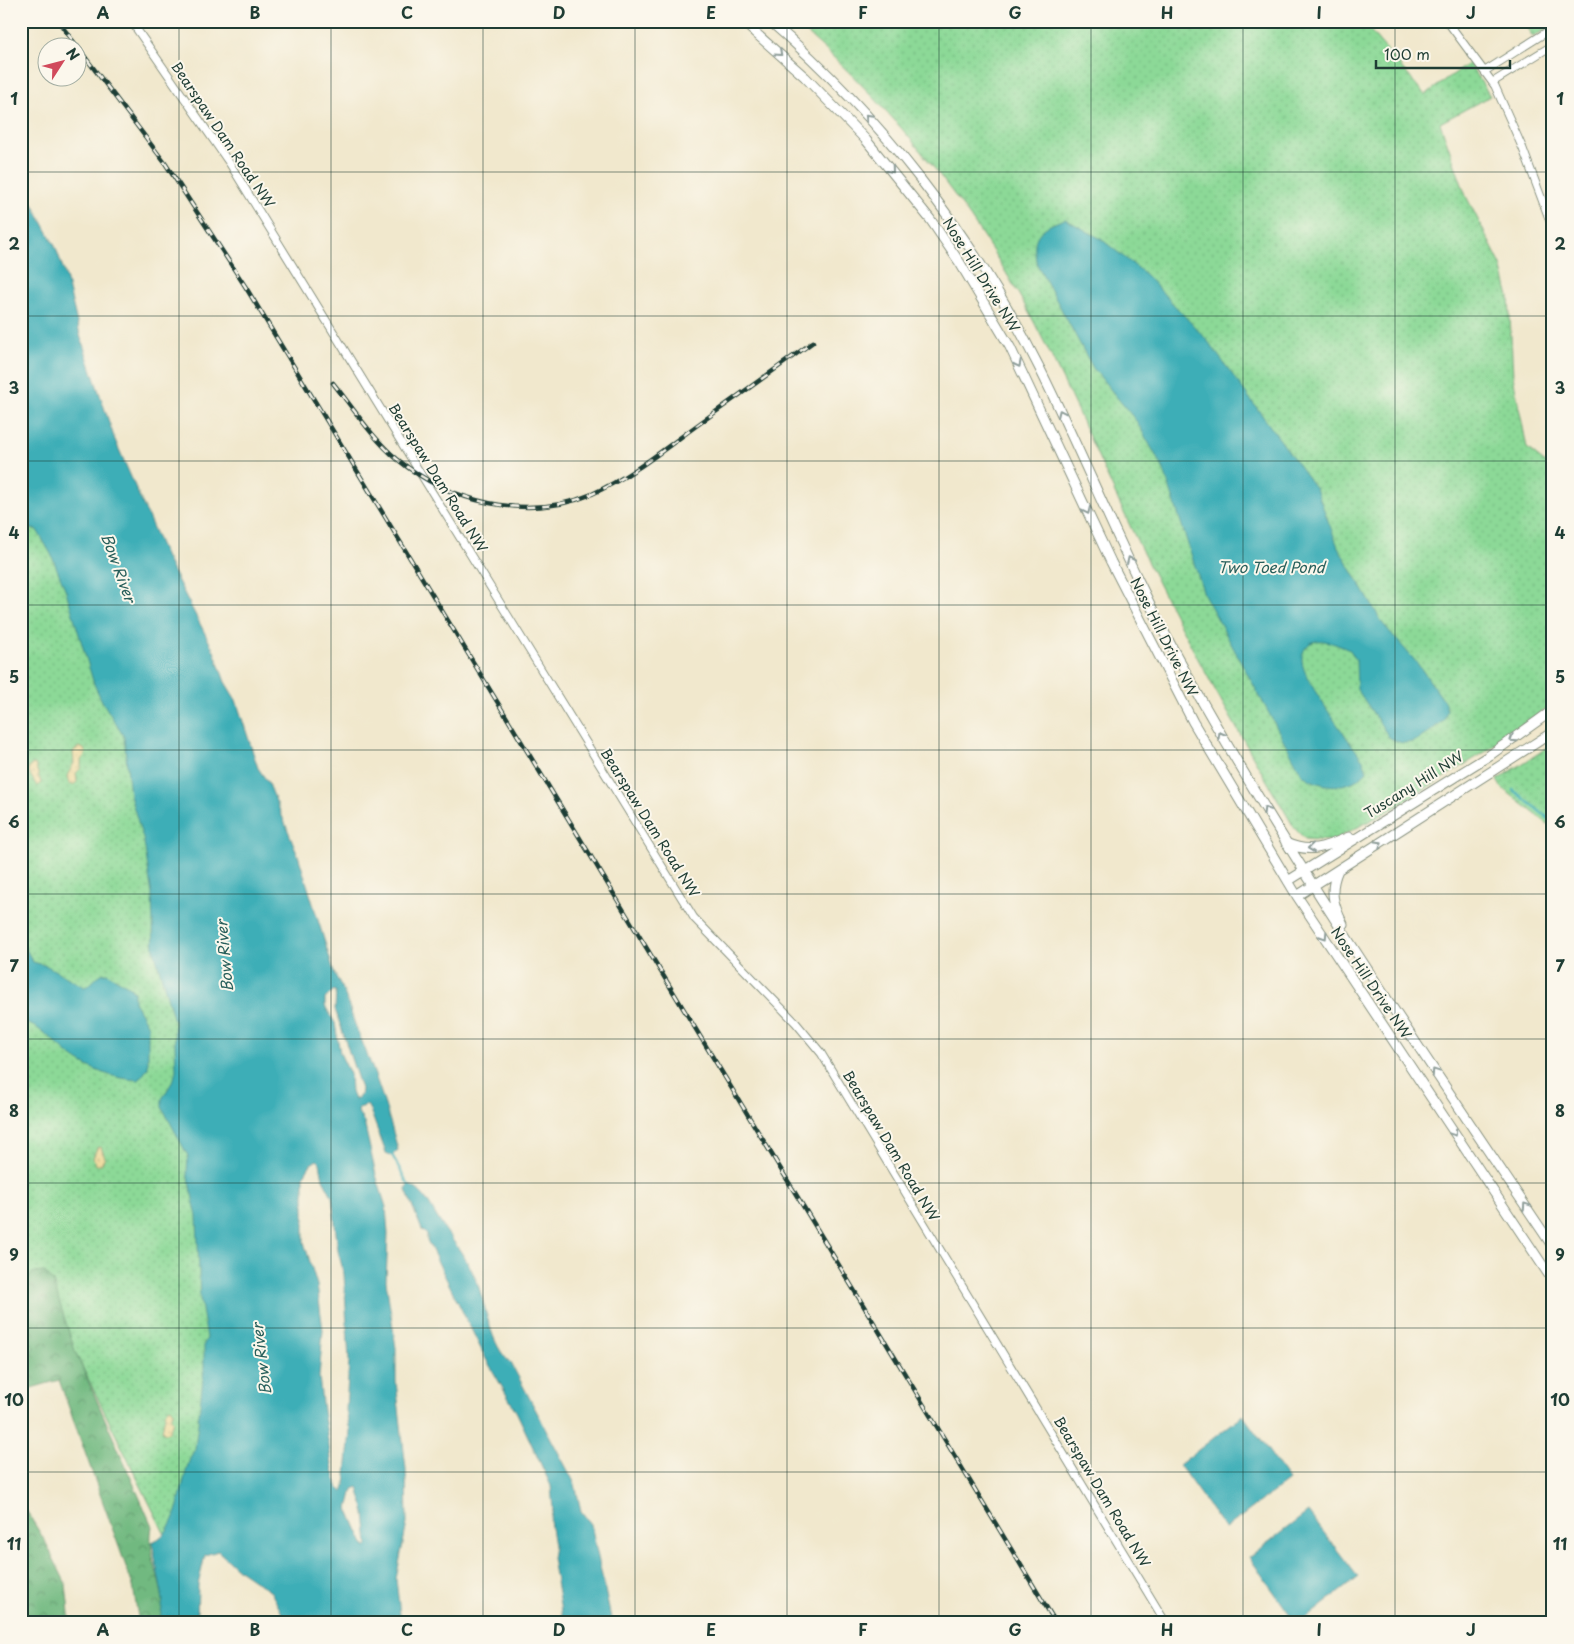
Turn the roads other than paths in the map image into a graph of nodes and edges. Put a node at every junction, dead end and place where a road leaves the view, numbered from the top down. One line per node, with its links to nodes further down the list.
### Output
1 (131, 21): 21 (street, Bearspaw Dam Road NW)
2 (742, 21): 15 (street, Nose Hill Drive NW, one-way to 15)
3 (770, 21): 12 (street, Nose Hill Drive NW, one-way to 3)
4 (1447, 21): 7 (street)
5 (1553, 28): 7 (street)
6 (1553, 45): 7 (street)
7 (1489, 76): 8 (street)
8 (1553, 229)
9 (1553, 710): 11 (street, Tuscany Hill NW, one-way to 11)
10 (1553, 732): 13 (street, one-way to 10)
11 (1369, 829): 12 (street, one-way to 12); 14 (street, Tuscany Hill NW)
12 (1286, 842): 14 (street, Nose Hill Drive NW)
13 (1338, 870): 16 (street); 18 (street)
14 (1303, 871): 15 (street, Tuscany Hill NW); 16 (street, Nose Hill Drive NW)
15 (1288, 881): 17 (street, Nose Hill Drive NW)
16 (1313, 886): 17 (street); 18 (street, Nose Hill Drive NW)
17 (1297, 896): 20 (street, Nose Hill Drive NW, one-way to 20)
18 (1364, 966): 19 (street, Nose Hill Drive NW, one-way to 18)
19 (1553, 1247)
20 (1553, 1280)
21 (1166, 1623)

